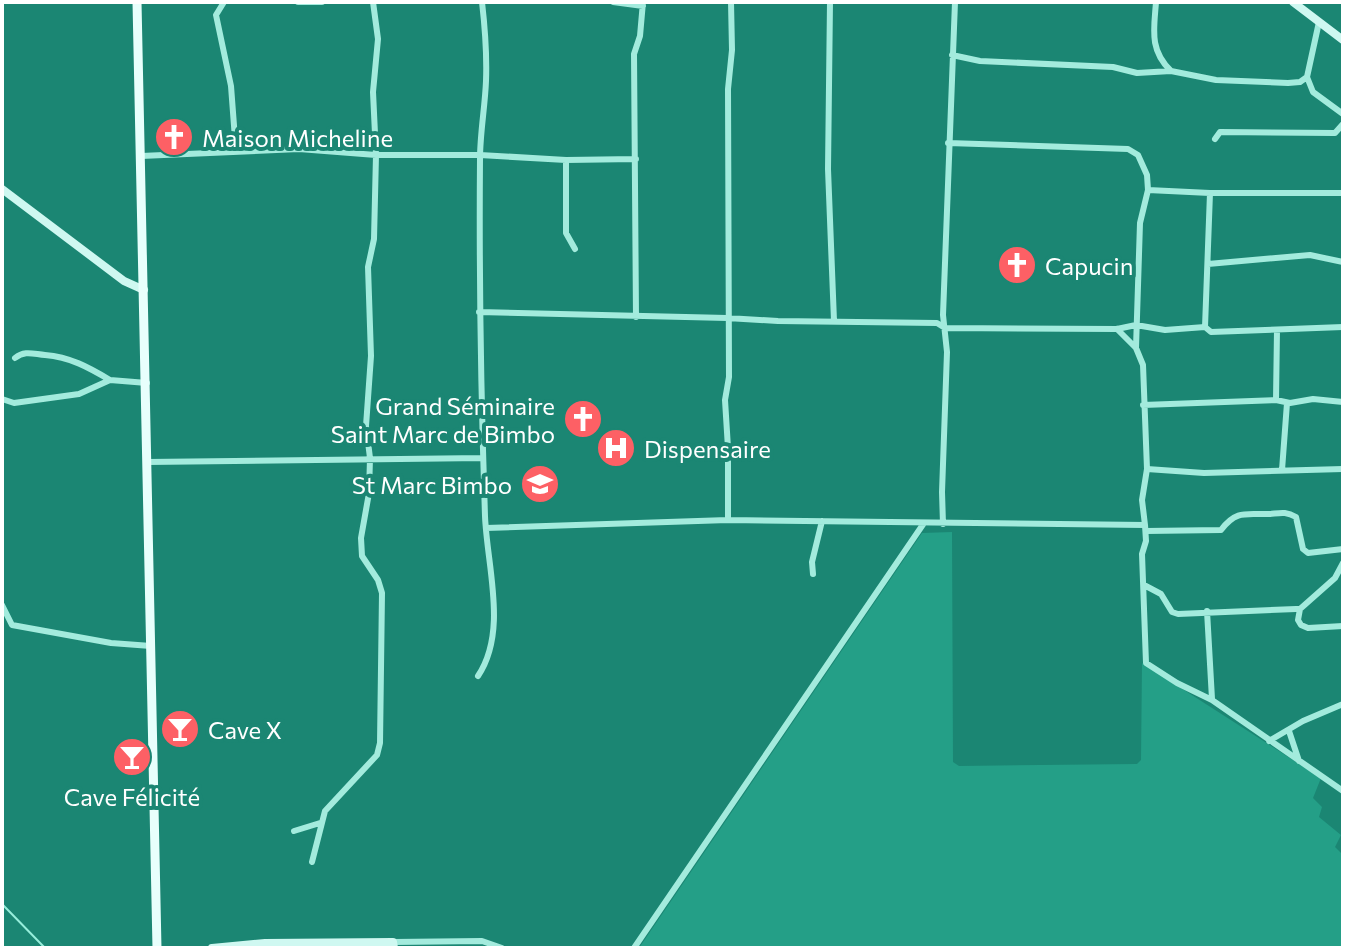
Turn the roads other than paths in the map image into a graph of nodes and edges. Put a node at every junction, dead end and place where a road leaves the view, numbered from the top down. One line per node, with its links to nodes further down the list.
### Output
1 (137, 2): 26 (main road)
2 (224, 2): 23 (street)
3 (298, 2): 4 (street)
4 (322, 2)
5 (373, 2): 24 (street)
6 (482, 2): 25 (street)
7 (613, 2): 13 (street)
8 (731, 2): 39 (street)
9 (830, 2): 40 (street)
10 (955, 2): 16 (street)
11 (1156, 2): 17 (street)
12 (1293, 2): 14 (street)
13 (643, 4): 27 (street)
14 (1319, 22): 15 (street); 18 (street)
15 (1343, 40)
16 (952, 55): 17 (street); 22 (street)
17 (1171, 71): 18 (street)
18 (1307, 77): 19 (street)
19 (1343, 114)
20 (1343, 124): 21 (street)
21 (1215, 139)
22 (948, 143): 30 (street); 44 (street)
23 (236, 152): 24 (street); 26 (street)
24 (376, 155): 25 (street); 56 (street)
25 (480, 155): 28 (street); 37 (street)
26 (141, 156): 36 (main road)
27 (636, 159): 28 (street); 38 (street)
28 (566, 160): 33 (street)
29 (2, 189): 36 (street)
30 (1148, 190): 31 (street); 41 (street)
31 (1210, 193): 32 (street); 35 (street)
32 (1343, 193)
33 (575, 249)
34 (1343, 262): 35 (street)
35 (1208, 264): 42 (street)
36 (144, 290): 50 (main road)
37 (479, 312): 38 (street); 57 (street)
38 (636, 317): 39 (street)
39 (727, 318): 40 (street); 62 (street)
40 (834, 321): 44 (street)
41 (1136, 325): 42 (street); 45 (street); 47 (street)
42 (1205, 327): 46 (street)
43 (1343, 327): 46 (street)
44 (945, 328): 45 (street); 65 (street)
45 (1117, 329): 47 (street)
46 (1277, 330): 52 (street)
47 (1136, 348): 55 (street)
48 (15, 358): 49 (street)
49 (110, 380): 50 (street); 51 (street)
50 (147, 383): 58 (main road)
51 (2, 399)
52 (1276, 400): 54 (street); 55 (street)
53 (1343, 402): 54 (street)
54 (1287, 403): 61 (street)
55 (1143, 405): 59 (street)
56 (370, 458): 57 (street); 58 (street); 86 (street)
57 (483, 458): 66 (street)
58 (147, 462): 78 (main road)
59 (1147, 469): 61 (street); 67 (street)
60 (1343, 469): 61 (street)
61 (1282, 470)
62 (728, 520): 63 (street); 66 (street)
63 (822, 521): 64 (street); 70 (street)
64 (924, 523): 65 (street); 96 (street)
65 (943, 524): 67 (street)
66 (486, 528): 79 (street)
67 (1146, 528): 68 (street); 71 (street)
68 (1343, 549)
69 (1343, 563): 73 (street)
70 (813, 574)
71 (1144, 585): 74 (street); 80 (street)
72 (2, 605): 75 (street)
73 (1300, 609): 74 (street); 76 (street)
74 (1207, 611): 80 (street)
75 (12, 625): 77 (street); 78 (street)
76 (1343, 626)
77 (4, 630)
78 (151, 646): 93 (main road)
79 (478, 676)
80 (1212, 700): 83 (street)
81 (1343, 704): 82 (street)
82 (1289, 731): 83 (street); 84 (street)
83 (1269, 741): 84 (street)
84 (1299, 761): 85 (street)
85 (1343, 791)
86 (320, 823): 87 (street); 88 (street)
87 (294, 831)
88 (312, 862)
89 (462, 944): 91 (street); 95 (street)
90 (335, 945): 91 (street); 92 (street)
91 (394, 945)
92 (265, 946): 94 (street)
93 (157, 948)
94 (212, 948)
95 (502, 948)
96 (634, 948)

